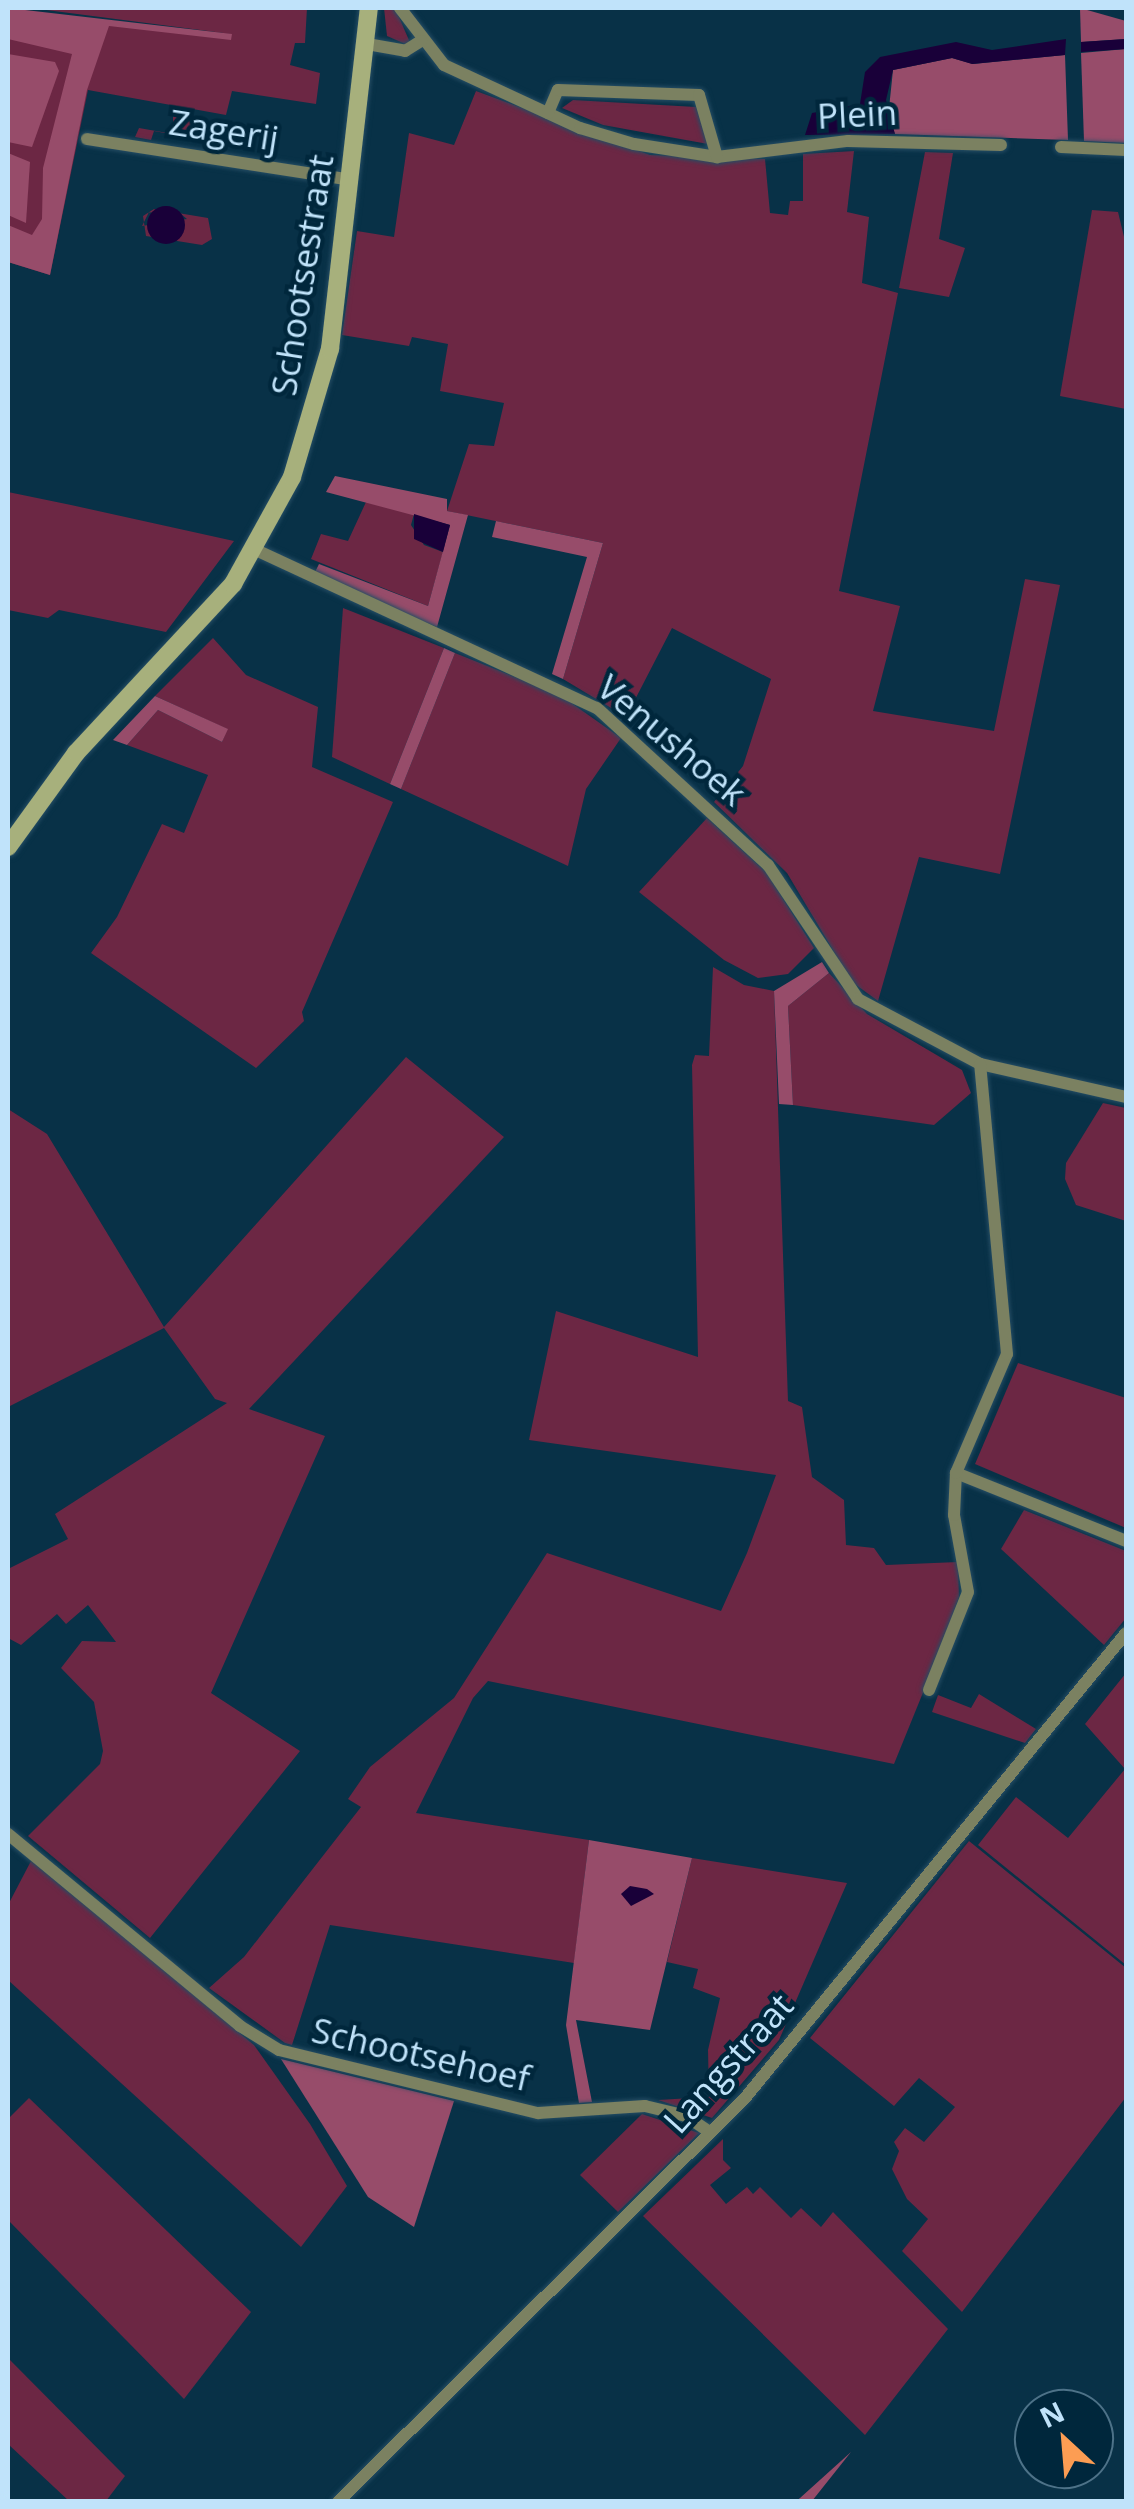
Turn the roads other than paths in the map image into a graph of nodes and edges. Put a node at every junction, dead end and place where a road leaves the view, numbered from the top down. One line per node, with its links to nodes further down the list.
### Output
1 (372, 8): 3 (main road, Schootsestraat)
2 (400, 8): 4 (street, Plein)
3 (367, 37): 4 (street); 11 (main road, Schootsestraat)
4 (421, 42): 5 (street, Plein)
5 (548, 113): 10 (street, Plein); 10 (street)
6 (87, 139): 11 (street, Zagerij)
7 (1002, 145): 10 (street, Plein)
8 (1061, 147): 9 (street)
9 (1126, 150)
10 (717, 157)
11 (351, 180): 12 (main road, Schootsestraat)
12 (256, 550): 13 (main road, Schootsestraat); 14 (street, Venushoek)
13 (8, 847)
14 (980, 1064): 15 (street, Venushoek); 16 (street)
15 (1126, 1097)
16 (956, 1473): 17 (street); 19 (street)
17 (1126, 1542)
18 (1126, 1633): 21 (street, Langstraat)
19 (929, 1690)
20 (8, 1834): 21 (street, Schootsehoef)
21 (710, 2132): 22 (street, Langstraat)
22 (338, 2502)

